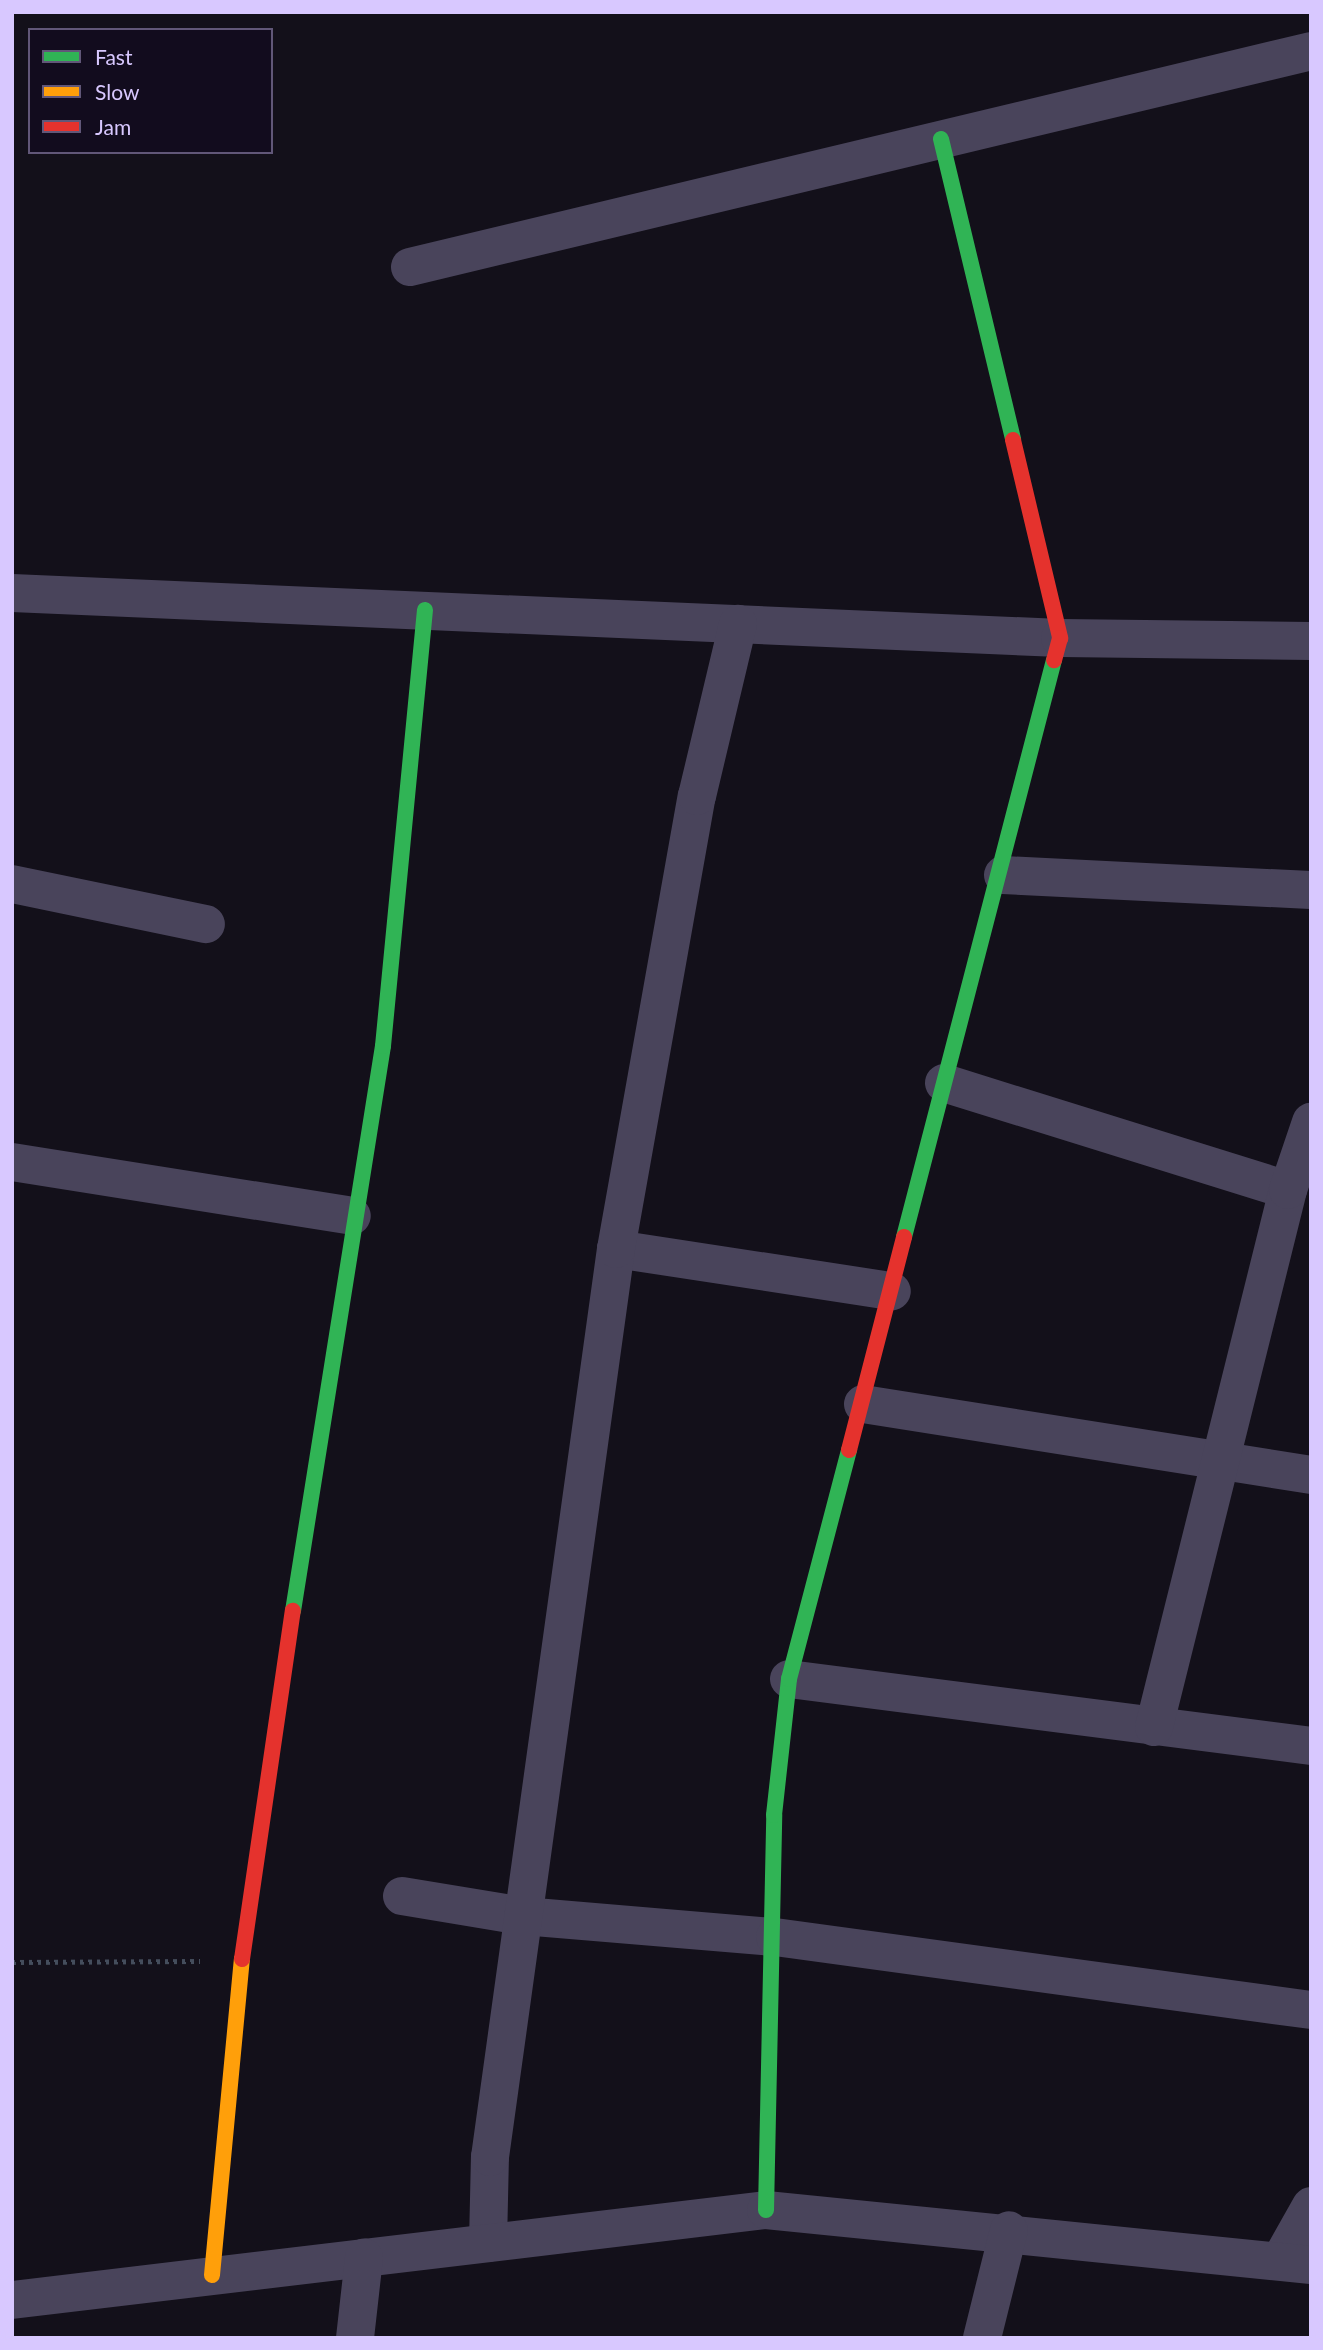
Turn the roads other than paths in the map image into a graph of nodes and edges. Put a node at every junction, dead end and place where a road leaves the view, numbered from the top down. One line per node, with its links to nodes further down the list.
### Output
1 (1311, 51): 2 (street)
2 (941, 139): 3 (street); 7 (street)
3 (410, 267)
4 (12, 593): 5 (street)
5 (425, 611): 6 (street); 17 (street)
6 (738, 624): 7 (street); 18 (street)
7 (1060, 638): 8 (street); 9 (street)
8 (1311, 641)
9 (1003, 875): 11 (street); 13 (street)
10 (12, 884): 12 (street)
11 (1311, 890)
12 (206, 924)
13 (944, 1083): 16 (street); 19 (street)
14 (1311, 1122): 16 (street)
15 (12, 1162): 17 (street)
16 (1287, 1191): 21 (street)
17 (352, 1216): 36 (street)
18 (616, 1249): 19 (street); 27 (street)
19 (892, 1290): 20 (street)
20 (863, 1404): 21 (street); 23 (street)
21 (1220, 1461): 22 (street); 24 (street)
22 (1311, 1475)
23 (789, 1679): 24 (street); 28 (street)
24 (1154, 1727): 25 (street)
25 (1311, 1746)
26 (402, 1896): 27 (street)
27 (523, 1916): 28 (street); 33 (street)
28 (775, 1937): 29 (street); 31 (street)
29 (1311, 2010)
30 (1311, 2206): 35 (street)
31 (766, 2210): 32 (street); 33 (street)
32 (1009, 2230): 35 (street); 39 (street)
33 (488, 2243): 34 (street)
34 (364, 2258): 36 (street); 38 (street)
35 (1295, 2263)
36 (212, 2275): 37 (street)
37 (12, 2300)
38 (355, 2338)
39 (982, 2338)

